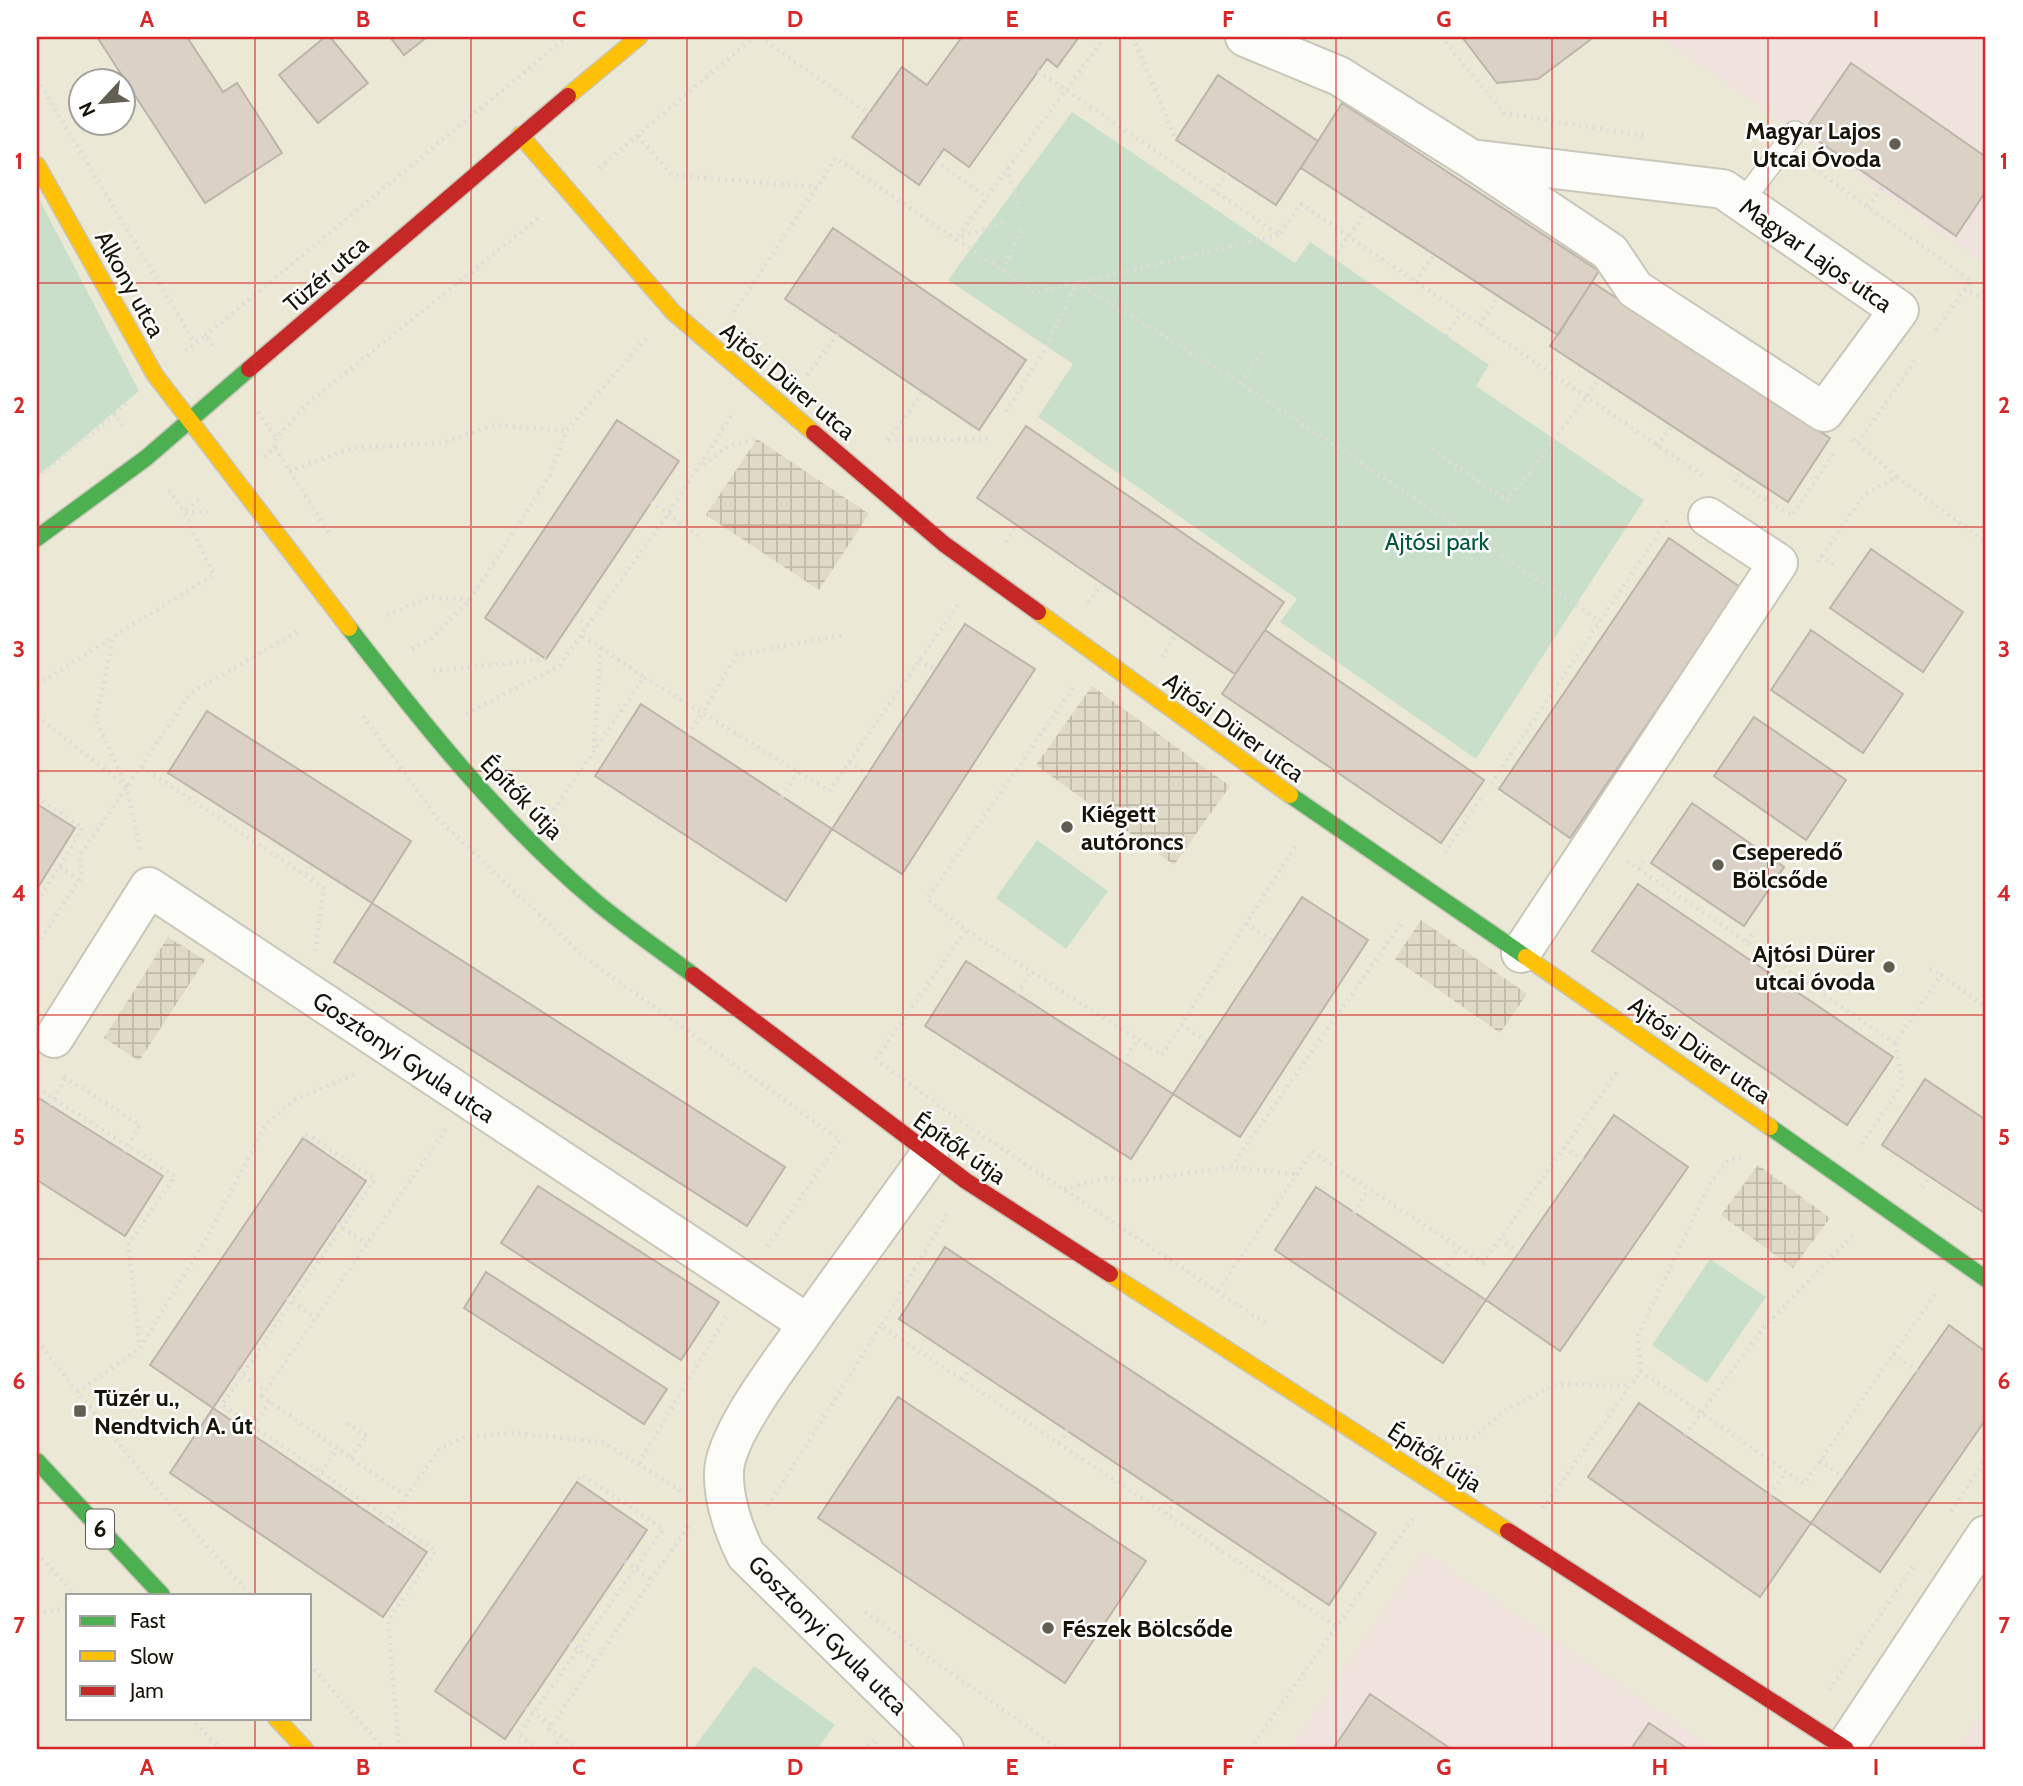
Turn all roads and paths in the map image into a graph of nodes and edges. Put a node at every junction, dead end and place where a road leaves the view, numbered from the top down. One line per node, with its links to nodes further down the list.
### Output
1 (567, 37): 50 (path)
2 (639, 37): 15 (street, Tüzér utca)
3 (754, 37): 16 (path)
4 (760, 37): 12 (path)
5 (1105, 37): 11 (path)
6 (1133, 37): 17 (path)
7 (1245, 37): 18 (street, Magyar Lajos utca)
8 (1441, 37): 13 (path)
9 (1038, 71): 11 (path)
10 (37, 79): 52 (path)
11 (1065, 90): 21 (path); 25 (path)
12 (869, 114)
13 (1524, 116)
14 (1794, 132): 28 (lane)
15 (520, 135): 26 (street, Ajtósi Dürer utca); 62 (street, Tüzér utca)
16 (638, 136): 24 (path); 26 (path)
17 (1176, 140)
18 (1471, 159): 28 (street, Magyar Lajos utca); 64 (street, Magyar Lajos utca)
19 (936, 161): 27 (path)
20 (37, 165): 62 (street, Alkony utca)
21 (1007, 167): 27 (path); 29 (path)
22 (1227, 173): 25 (path)
23 (1883, 186): 30 (path)
24 (817, 187): 36 (path); 46 (path)
25 (1214, 191): 34 (path)
26 (569, 194): 70 (path); 153 (street, Ajtósi Dürer utca)
27 (986, 197): 36 (path)
28 (1742, 202): 64 (street, Magyar Lajos utca)
29 (1018, 204)
30 (1868, 207)
31 (1367, 211): 35 (path)
32 (1004, 222): 36 (path)
33 (1022, 229): 39 (path)
34 (1279, 235): 35 (path); 41 (path)
35 (1349, 236): 38 (path); 40 (path)
36 (956, 239): 39 (path)
37 (1434, 255): 40 (path)
38 (1333, 258)
39 (1003, 271): 41 (path)
40 (1416, 281): 45 (path)
41 (1077, 283): 56 (path); 59 (path)
42 (1965, 289): 44 (path)
43 (1498, 297): 47 (path)
44 (1986, 299)
45 (1461, 313): 47 (path); 51 (path)
46 (728, 320)
47 (1479, 325): 58 (path)
48 (649, 334): 65 (path)
49 (838, 334): 55 (path)
50 (205, 336)
51 (1446, 336)
52 (195, 342)
53 (1264, 349): 56 (path)
54 (1600, 379): 58 (path)
55 (801, 383)
56 (1240, 383): 101 (path)
57 (923, 392): 68 (path)
58 (1586, 397): 69 (path); 71 (path)
59 (1006, 412)
60 (115, 414): 77 (path)
61 (732, 415): 73 (path)
62 (189, 422): 79 (street, Építők útja); 87 (street, Tüzér utca)
63 (1672, 426): 69 (path)
64 (1831, 429): 78 (path); 80 (path)
65 (566, 431): 74 (path); 96 (path)
66 (989, 437): 68 (path)
67 (757, 439): 73 (path)
68 (888, 440): 72 (path)
69 (1657, 446): 76 (path)
70 (275, 448): 74 (path); 79 (path)
71 (1432, 449)
72 (880, 451)
73 (699, 466): 85 (path)
74 (289, 471): 86 (path)
75 (1742, 471): 80 (path)
76 (1697, 473): 81 (path); 84 (path)
77 (37, 477)
78 (1897, 477): 89 (path); 91 (path)
79 (233, 479): 107 (path); 189 (street, Építők útja)
80 (1735, 480): 82 (path)
81 (1691, 483)
82 (1730, 486)
83 (651, 502): 85 (path)
84 (1699, 505): 101 (path); 143 (street)
85 (668, 514): 88 (path); 103 (path)
86 (331, 536)
87 (37, 538)
88 (701, 538)
89 (1986, 542)
90 (1811, 550): 91 (path)
91 (1822, 557): 92 (path); 93 (path)
92 (1815, 567)
93 (1837, 567)
94 (1102, 583): 98 (path)
95 (963, 596): 114 (path)
96 (470, 600): 99 (path); 111 (path)
97 (379, 606): 99 (path)
98 (1082, 611)
99 (385, 615): 102 (path)
100 (575, 617): 103 (path)
101 (1600, 621): 132 (path)
102 (392, 624)
103 (589, 627): 108 (path)
104 (300, 631): 129 (path)
105 (1177, 634): 115 (path)
106 (843, 635): 122 (path)
107 (114, 636): 120 (path); 133 (path)
108 (583, 636): 110 (path); 123 (path)
109 (405, 641): 111 (path)
110 (601, 648): 117 (path); 127 (path)
111 (412, 650): 113 (path)
112 (546, 659): 119 (path)
113 (420, 660)
114 (919, 660): 116 (path); 128 (path)
115 (1155, 666)
116 (936, 670)
117 (643, 677): 122 (path); 127 (path)
118 (1079, 679): 156 (path)
119 (436, 680)
120 (37, 685)
121 (459, 706): 123 (path)
122 (703, 712): 126 (path); 130 (path)
123 (466, 714): 125 (path)
124 (37, 716): 133 (path)
125 (475, 724)
126 (688, 736)
127 (594, 752): 139 (path)
128 (849, 762): 130 (path); 131 (path)
129 (142, 767): 133 (path); 140 (path)
130 (798, 772): 135 (path)
131 (868, 774)
132 (1491, 784)
133 (127, 788): 151 (path); 152 (path)
134 (37, 797): 148 (path)
135 (782, 797)
136 (1481, 798): 146 (path)
137 (545, 801): 139 (path)
138 (226, 810): 140 (path)
139 (554, 810): 141 (path)
140 (220, 818): 150 (path)
141 (563, 819)
142 (1302, 835): 155 (path)
143 (1596, 840): 149 (path); 161 (street)
144 (1646, 859): 149 (path)
145 (54, 863): 148 (path)
146 (1438, 864)
147 (313, 865): 150 (path)
148 (59, 866): 151 (path); 154 (path)
149 (1639, 869): 159 (path)
150 (306, 874): 162 (path)
151 (79, 880): 160 (path)
152 (149, 887): 173 (street); 181 (street, Gosztonyi Gyula utca)
153 (1426, 888): 161 (street, Ajtósi Dürer utca); 192 (path)
154 (37, 902)
155 (1246, 924): 158 (path); 168 (path)
156 (966, 930): 164 (path); 174 (path)
157 (1753, 933): 159 (path)
158 (1273, 941)
159 (1747, 942): 171 (path)
160 (37, 945)
161 (1521, 953): 206 (street, Ajtósi Dürer utca)
162 (314, 960)
163 (1930, 969): 165 (path)
164 (1031, 972): 166 (path); 169 (path)
165 (1941, 975): 167 (path); 171 (path)
166 (1017, 994)
167 (1986, 1007)
168 (1181, 1025): 169 (path); 170 (path)
169 (1137, 1040): 175 (path)
170 (1208, 1042)
171 (1895, 1043): 188 (path)
172 (864, 1051): 174 (path)
173 (55, 1055): 178 (path)
174 (876, 1059): 195 (path)
175 (1123, 1062)
176 (1624, 1063): 186 (path)
177 (367, 1069): 216 (path)
178 (66, 1078): 180 (path); 185 (path)
179 (37, 1088): 180 (path)
180 (54, 1099): 182 (path); 185 (path)
181 (467, 1099): 201 (path); 207 (street, Gosztonyi Gyula utca)
182 (50, 1105)
183 (303, 1138): 198 (path)
184 (839, 1140): 203 (path)
185 (128, 1147): 187 (path); 216 (path)
186 (1564, 1148): 191 (path); 200 (path)
187 (124, 1152)
188 (1855, 1155)
189 (929, 1156): 194 (street, Építők útja); 212 (street, Gosztonyi Gyula utca)
190 (1748, 1157): 219 (path)
191 (1583, 1160)
192 (1231, 1167): 193 (path); 195 (path)
193 (1297, 1174): 196 (path); 209 (path)
194 (966, 1181): 213 (path); 244 (street, Építők útja)
195 (1064, 1189): 209 (path)
196 (1368, 1189): 197 (path); 202 (path)
197 (1354, 1213)
198 (339, 1226): 201 (path); 210 (path)
199 (1860, 1228): 227 (path)
200 (1500, 1239): 202 (path); 204 (path)
201 (367, 1244): 211 (path)
202 (1459, 1247): 205 (path)
203 (765, 1251)
204 (1519, 1252)
205 (1443, 1271)
206 (1986, 1279)
207 (746, 1284): 212 (street, Gosztonyi Gyula utca); 239 (path)
208 (1941, 1285): 217 (path)
209 (1218, 1291): 214 (path)
210 (290, 1300): 211 (path); 221 (path)
211 (316, 1318): 224 (path)
212 (808, 1324): 292 (street, Gosztonyi Gyula utca)
213 (881, 1326): 222 (path); 254 (path)
214 (1275, 1330)
215 (37, 1341): 225 (path)
216 (140, 1348): 225 (path)
217 (1893, 1354): 220 (path); 237 (path)
218 (971, 1367): 222 (path)
219 (1641, 1371): 223 (path); 227 (path)
220 (1917, 1371)
221 (240, 1374): 224 (path); 229 (path)
222 (962, 1380): 232 (path)
223 (1630, 1386): 233 (path); 250 (path)
224 (266, 1391): 226 (path)
225 (77, 1392): 267 (path)
226 (270, 1401): 229 (path); 234 (path)
227 (1701, 1413): 231 (path); 240 (path)
228 (347, 1423): 235 (path)
229 (251, 1429): 241 (path)
230 (1067, 1430): 232 (path)
231 (1685, 1435)
232 (1059, 1443): 251 (path)
233 (1446, 1445)
234 (337, 1449): 235 (path); 241 (path)
235 (351, 1458): 246 (path)
236 (1986, 1459): 252 (path)
237 (1820, 1460): 240 (path); 242 (path)
238 (37, 1461): 266 (street, 6)
239 (639, 1463): 246 (path); 247 (path)
240 (1786, 1472): 245 (path)
241 (319, 1476): 256 (path)
242 (1843, 1477)
243 (577, 1482): 262 (path)
244 (1436, 1485): 271 (path); 295 (street, Építők útja)
245 (1770, 1495)
246 (405, 1496): 256 (path)
247 (692, 1498)
248 (1175, 1502): 251 (path)
249 (1531, 1503): 250 (path)
250 (1542, 1511): 255 (path)
251 (1166, 1514): 263 (path)
252 (1949, 1515)
253 (696, 1516): 264 (path)
254 (769, 1518)
255 (1553, 1518)
256 (388, 1522): 287 (path)
257 (1986, 1535): 295 (street)
258 (37, 1553): 265 (path)
259 (1919, 1559): 276 (path)
260 (625, 1562): 262 (path)
261 (1271, 1566): 263 (path)
262 (635, 1568): 264 (path); 273 (path)
263 (1263, 1578): 271 (path)
264 (651, 1579): 274 (path)
265 (75, 1594)
266 (161, 1594)
267 (249, 1594)
268 (855, 1605): 293 (path)
269 (66, 1607): 270 (path)
270 (37, 1614)
271 (1335, 1626): 294 (path)
272 (570, 1643): 273 (path)
273 (579, 1649): 274 (path); 278 (path)
274 (596, 1662): 281 (path)
275 (312, 1666): 286 (path)
276 (1817, 1685)
277 (526, 1708): 278 (path)
278 (534, 1713): 281 (path); 288 (path)
279 (193, 1720): 284 (path)
280 (278, 1720): 285 (street)
281 (552, 1726): 282 (path)
282 (561, 1737): 289 (path); 290 (path)
283 (879, 1737): 291 (path)
284 (220, 1749)
285 (305, 1749)
286 (384, 1749)
287 (399, 1749)
288 (539, 1749)
289 (552, 1749)
290 (579, 1749)
291 (861, 1749)
292 (944, 1749)
293 (1059, 1749)
294 (1250, 1749)
295 (1845, 1749)

